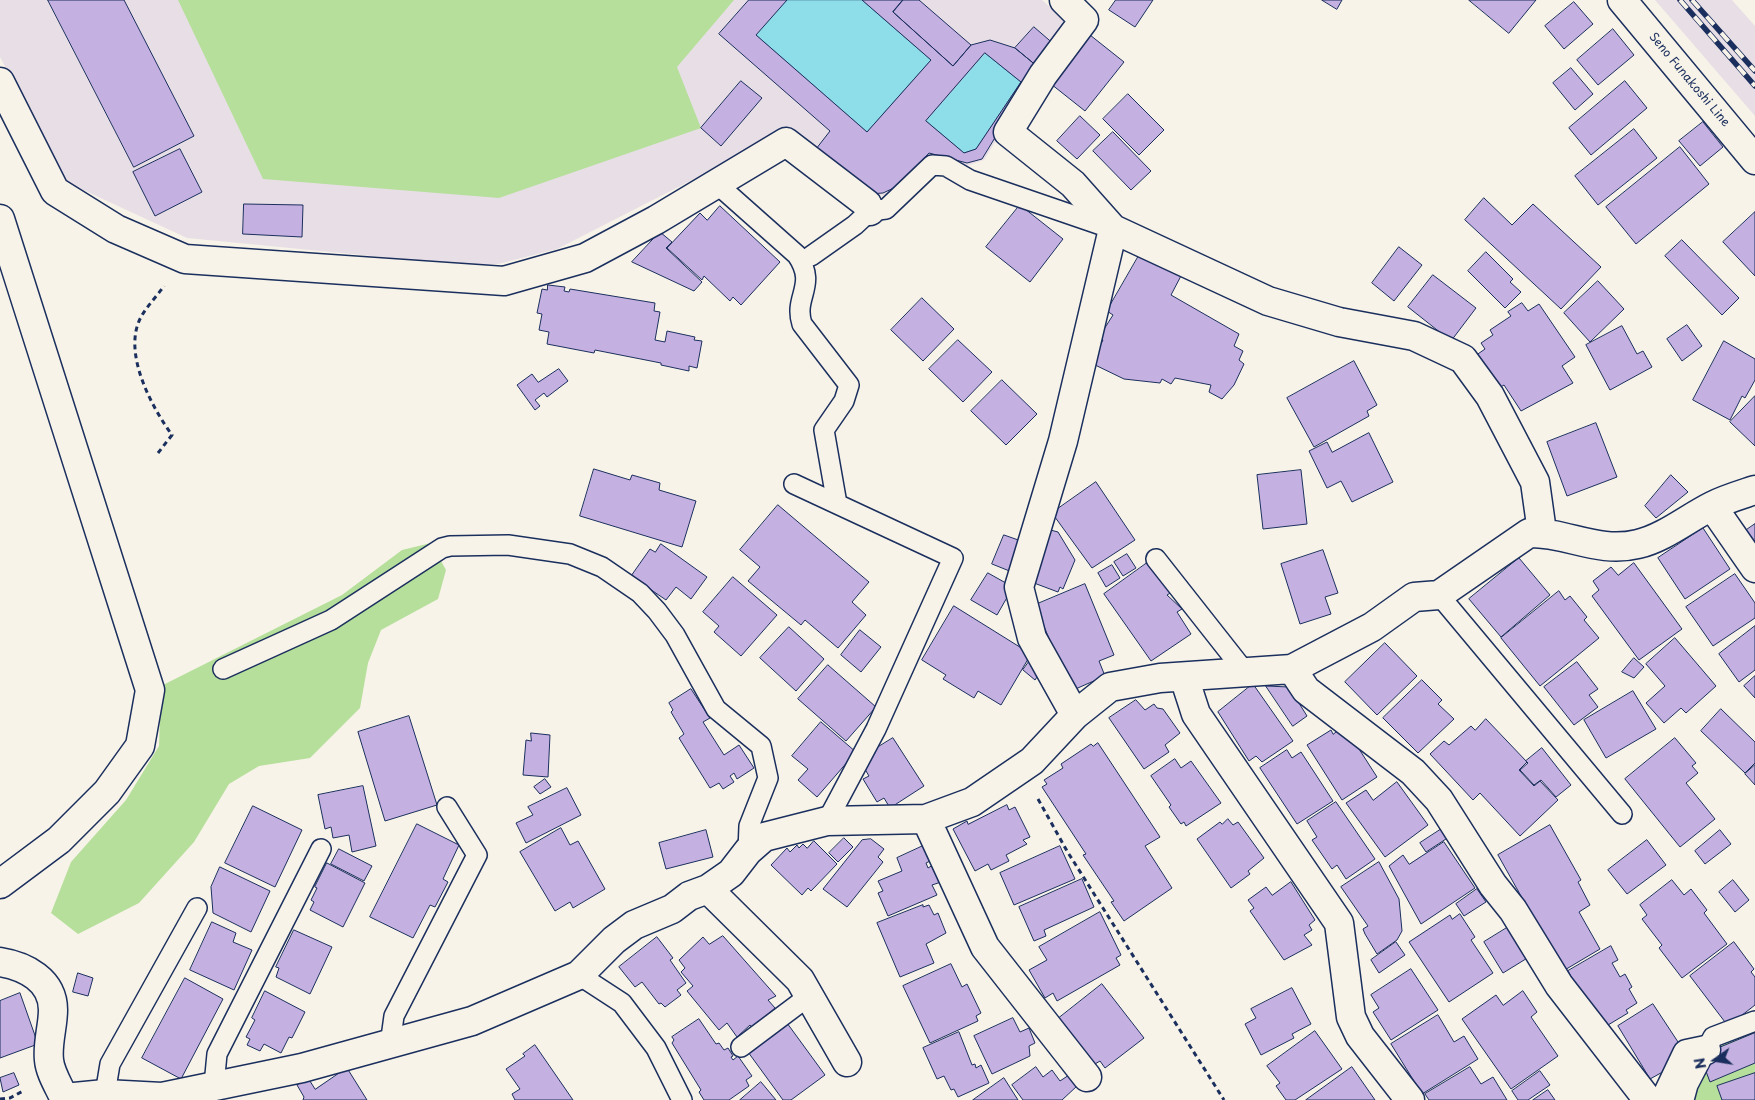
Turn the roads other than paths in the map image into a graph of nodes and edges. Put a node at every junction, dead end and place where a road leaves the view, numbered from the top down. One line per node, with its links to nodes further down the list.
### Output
1 (1064, 0): 8 (street)
2 (1622, 0): 4 (street, Seno Funakoshi Line)
3 (0, 82): 5 (street)
4 (1755, 160)
5 (717, 184): 6 (street); 12 (lane)
6 (870, 211): 8 (lane); 9 (lane)
7 (0, 220): 29 (street)
8 (1113, 229): 14 (street); 22 (street)
9 (811, 256)
10 (794, 484): 12 (lane)
11 (1755, 490): 13 (street)
12 (837, 504): 26 (lane)
13 (1712, 506): 14 (street); 16 (street)
14 (1542, 532): 17 (street)
15 (1156, 558): 20 (lane)
16 (1755, 568)
17 (1438, 595): 19 (street); 24 (lane)
18 (223, 669): 28 (lane)
19 (1292, 669): 20 (street); 46 (street)
20 (1245, 672): 21 (street)
21 (1184, 677): 22 (street); 45 (street)
22 (1075, 715): 25 (street)
23 (447, 807): 36 (lane)
24 (1622, 814)
25 (926, 819): 26 (street); 40 (street)
26 (827, 822): 28 (street)
27 (322, 849): 41 (lane)
28 (748, 851): 30 (street)
29 (0, 884)
30 (708, 889): 33 (street); 34 (street)
31 (197, 908): 42 (lane)
32 (0, 962): 43 (street)
33 (579, 975): 36 (street); 44 (lane)
34 (809, 996): 37 (lane); 39 (street)
35 (1755, 1021): 38 (lane)
36 (390, 1045): 41 (street)
37 (741, 1048)
38 (1706, 1050): 47 (street); 48 (lane)
39 (847, 1062)
40 (1087, 1076)
41 (214, 1085): 42 (street)
42 (106, 1094): 43 (street)
43 (65, 1099)
44 (682, 1100)
45 (1410, 1100)
46 (1648, 1100)
47 (1665, 1100)
48 (1684, 1100)

